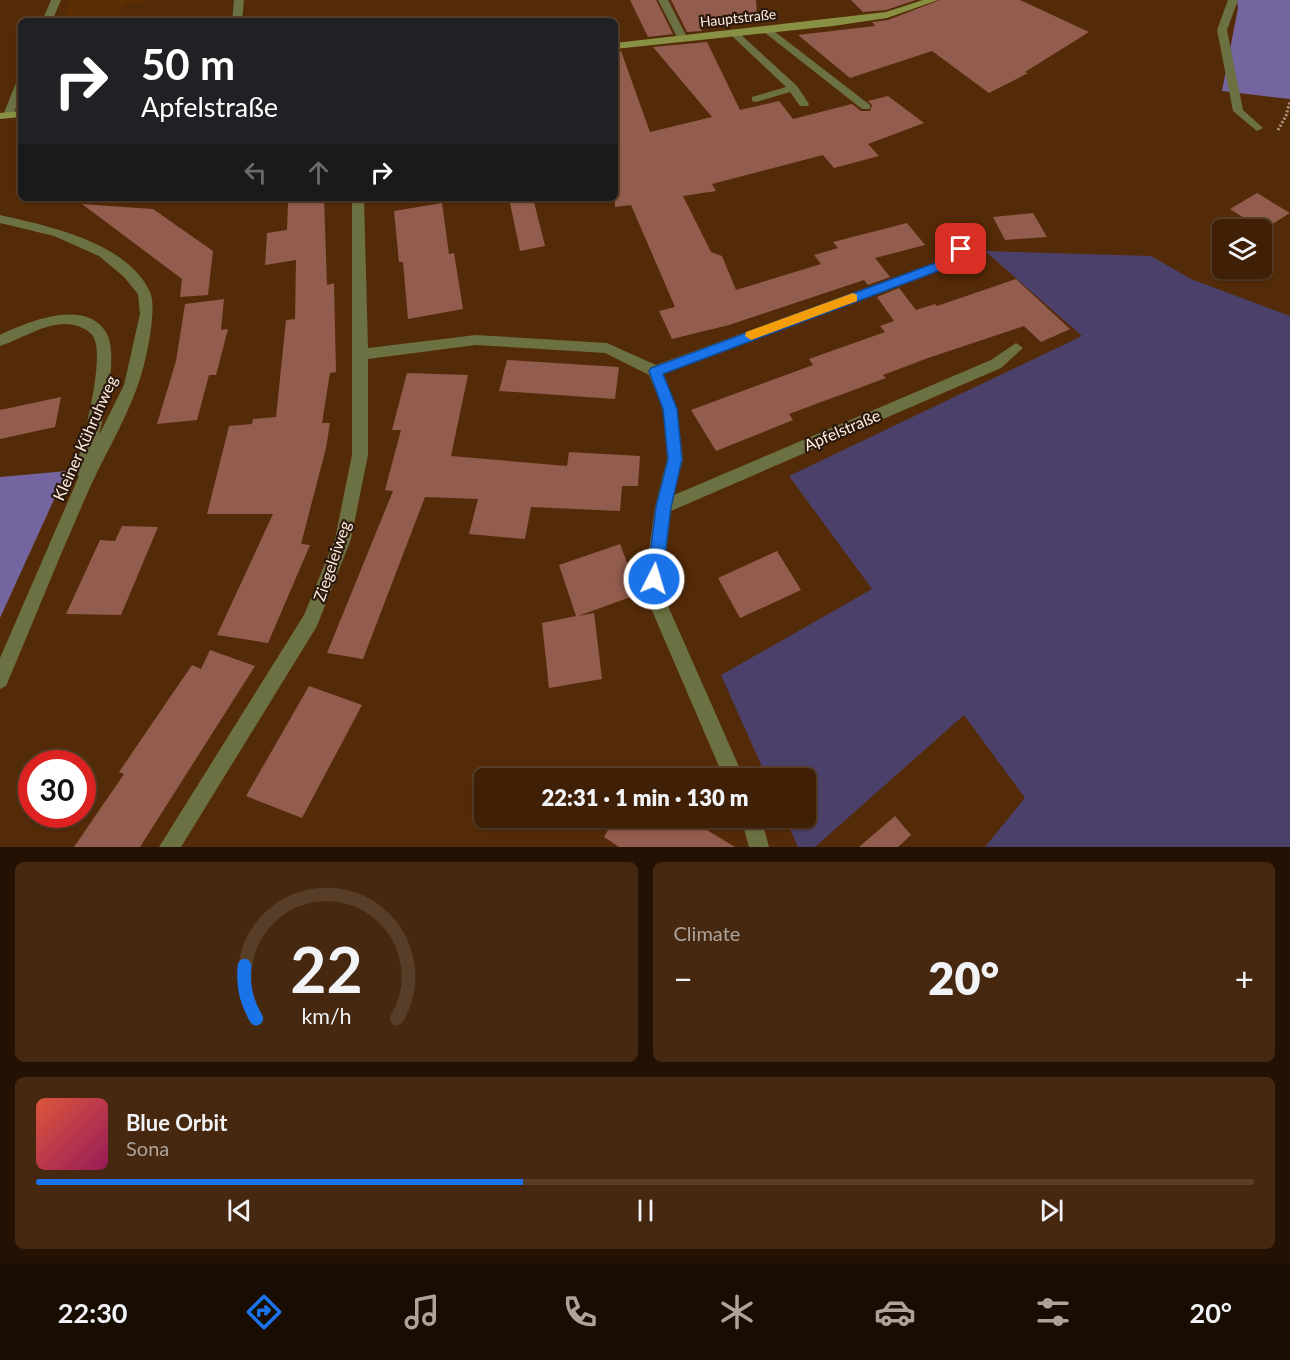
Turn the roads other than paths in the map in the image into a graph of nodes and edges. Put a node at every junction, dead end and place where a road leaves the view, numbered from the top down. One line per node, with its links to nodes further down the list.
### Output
1 (56, 0): 6 (street)
2 (239, 0): 7 (street)
3 (663, 0): 10 (street)
4 (933, 0): 8 (main road, Hauptstraße)
5 (1233, 0): 18 (street)
6 (48, 18)
7 (237, 18)
8 (767, 30): 9 (main road, Hauptstraße); 16 (street)
9 (735, 34): 10 (main road, Hauptstraße); 12 (street)
10 (683, 39): 11 (main road, Hauptstraße)
11 (618, 46)
12 (793, 88): 14 (street); 15 (street)
13 (18, 89): 17 (street)
14 (756, 99)
15 (804, 104)
16 (866, 107)
17 (4, 116)
18 (1257, 128)
19 (357, 201): 24 (street, Ziegeleiweg)
20 (0, 219): 26 (street, Kleiner Kühruhweg)
21 (961, 249): 25 (street)
22 (0, 341): 26 (street)
23 (1016, 348): 27 (street, Apfelstraße)
24 (361, 354): 25 (street); 31 (street, Ziegeleiweg)
25 (655, 371): 27 (street)
26 (76, 500): 28 (street, Kleiner Kühruhweg)
27 (663, 507): 29 (street)
28 (0, 680)
29 (730, 768)
30 (754, 828): 32 (street)
31 (169, 847)
32 (759, 847)

